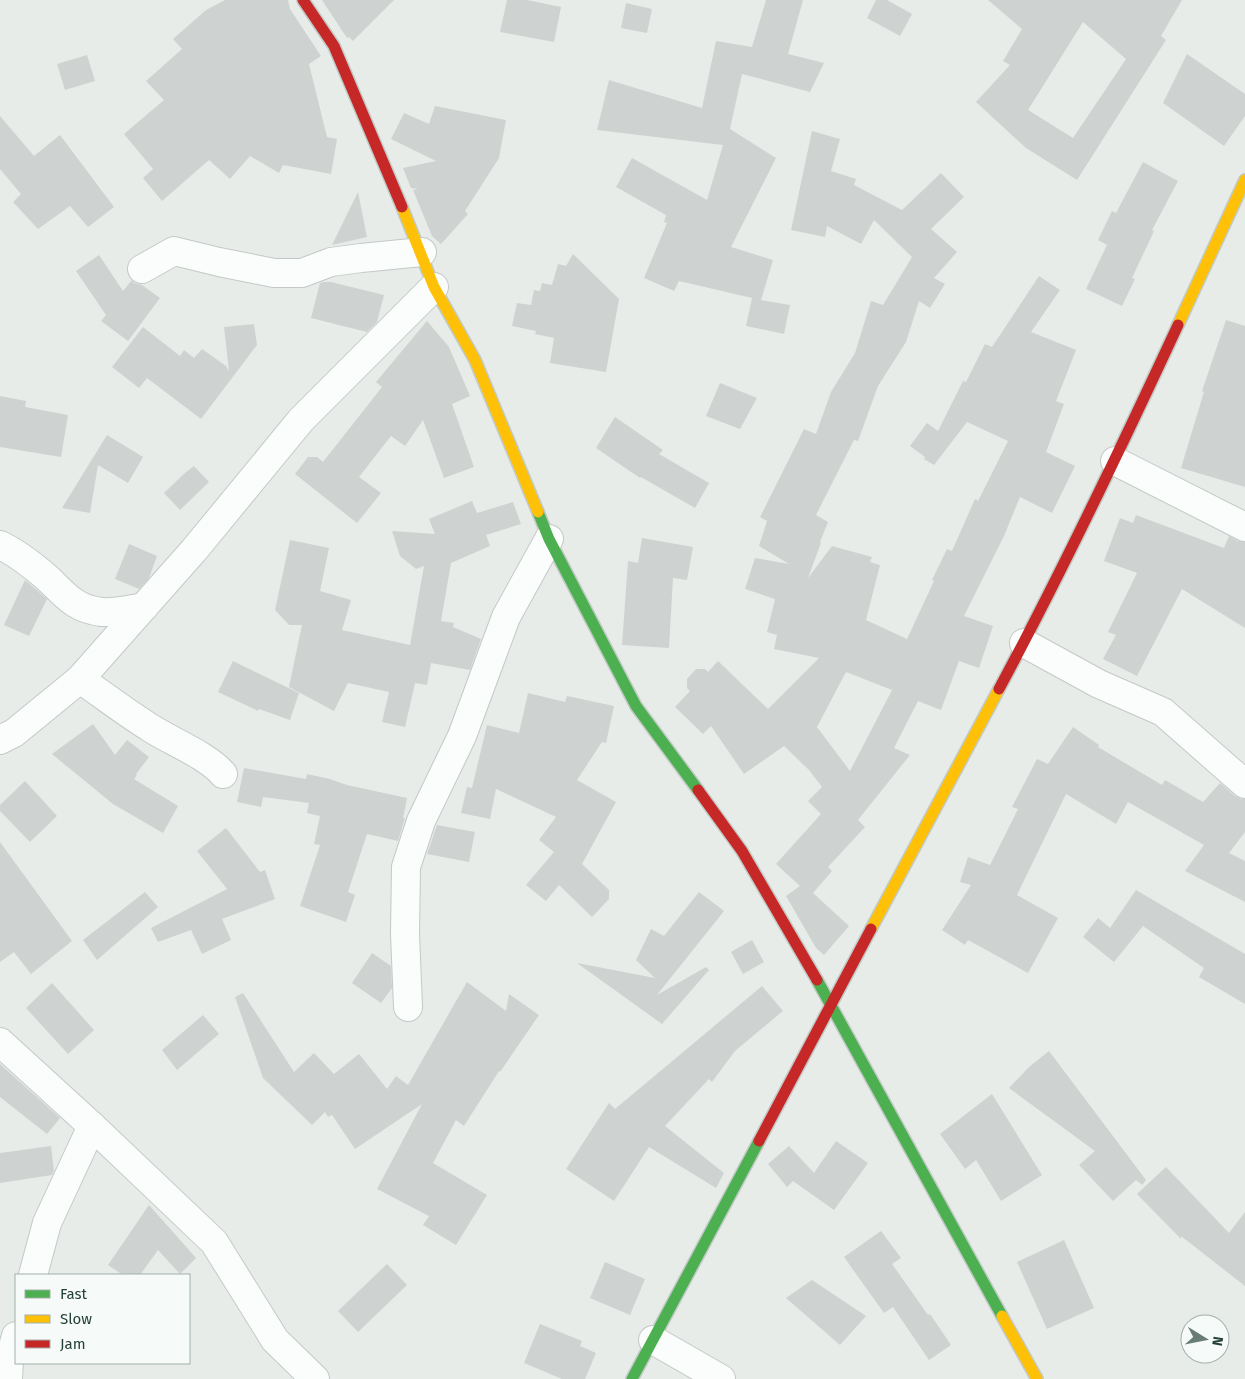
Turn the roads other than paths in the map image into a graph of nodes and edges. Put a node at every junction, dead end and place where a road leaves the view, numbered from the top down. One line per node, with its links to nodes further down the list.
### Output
1 (303, 0): 3 (street)
2 (1245, 180): 6 (street)
3 (422, 252): 4 (street); 5 (street)
4 (142, 269)
5 (434, 287): 8 (street); 10 (street)
6 (1115, 461): 7 (street); 11 (street)
7 (1245, 527)
8 (549, 538): 16 (street); 17 (street)
9 (0, 545): 10 (street)
10 (144, 607): 12 (street)
11 (1024, 643): 15 (street); 16 (street)
12 (80, 678): 13 (street); 14 (street)
13 (0, 740)
14 (223, 774)
15 (1245, 784)
16 (832, 1006): 22 (street); 27 (street)
17 (408, 1008)
18 (0, 1042): 19 (street)
19 (92, 1126): 20 (street); 24 (street)
20 (33, 1274)
21 (15, 1340): 23 (street)
22 (653, 1340): 25 (street); 26 (street)
23 (8, 1379)
24 (315, 1379)
25 (632, 1379)
26 (721, 1379)
27 (1037, 1379)

